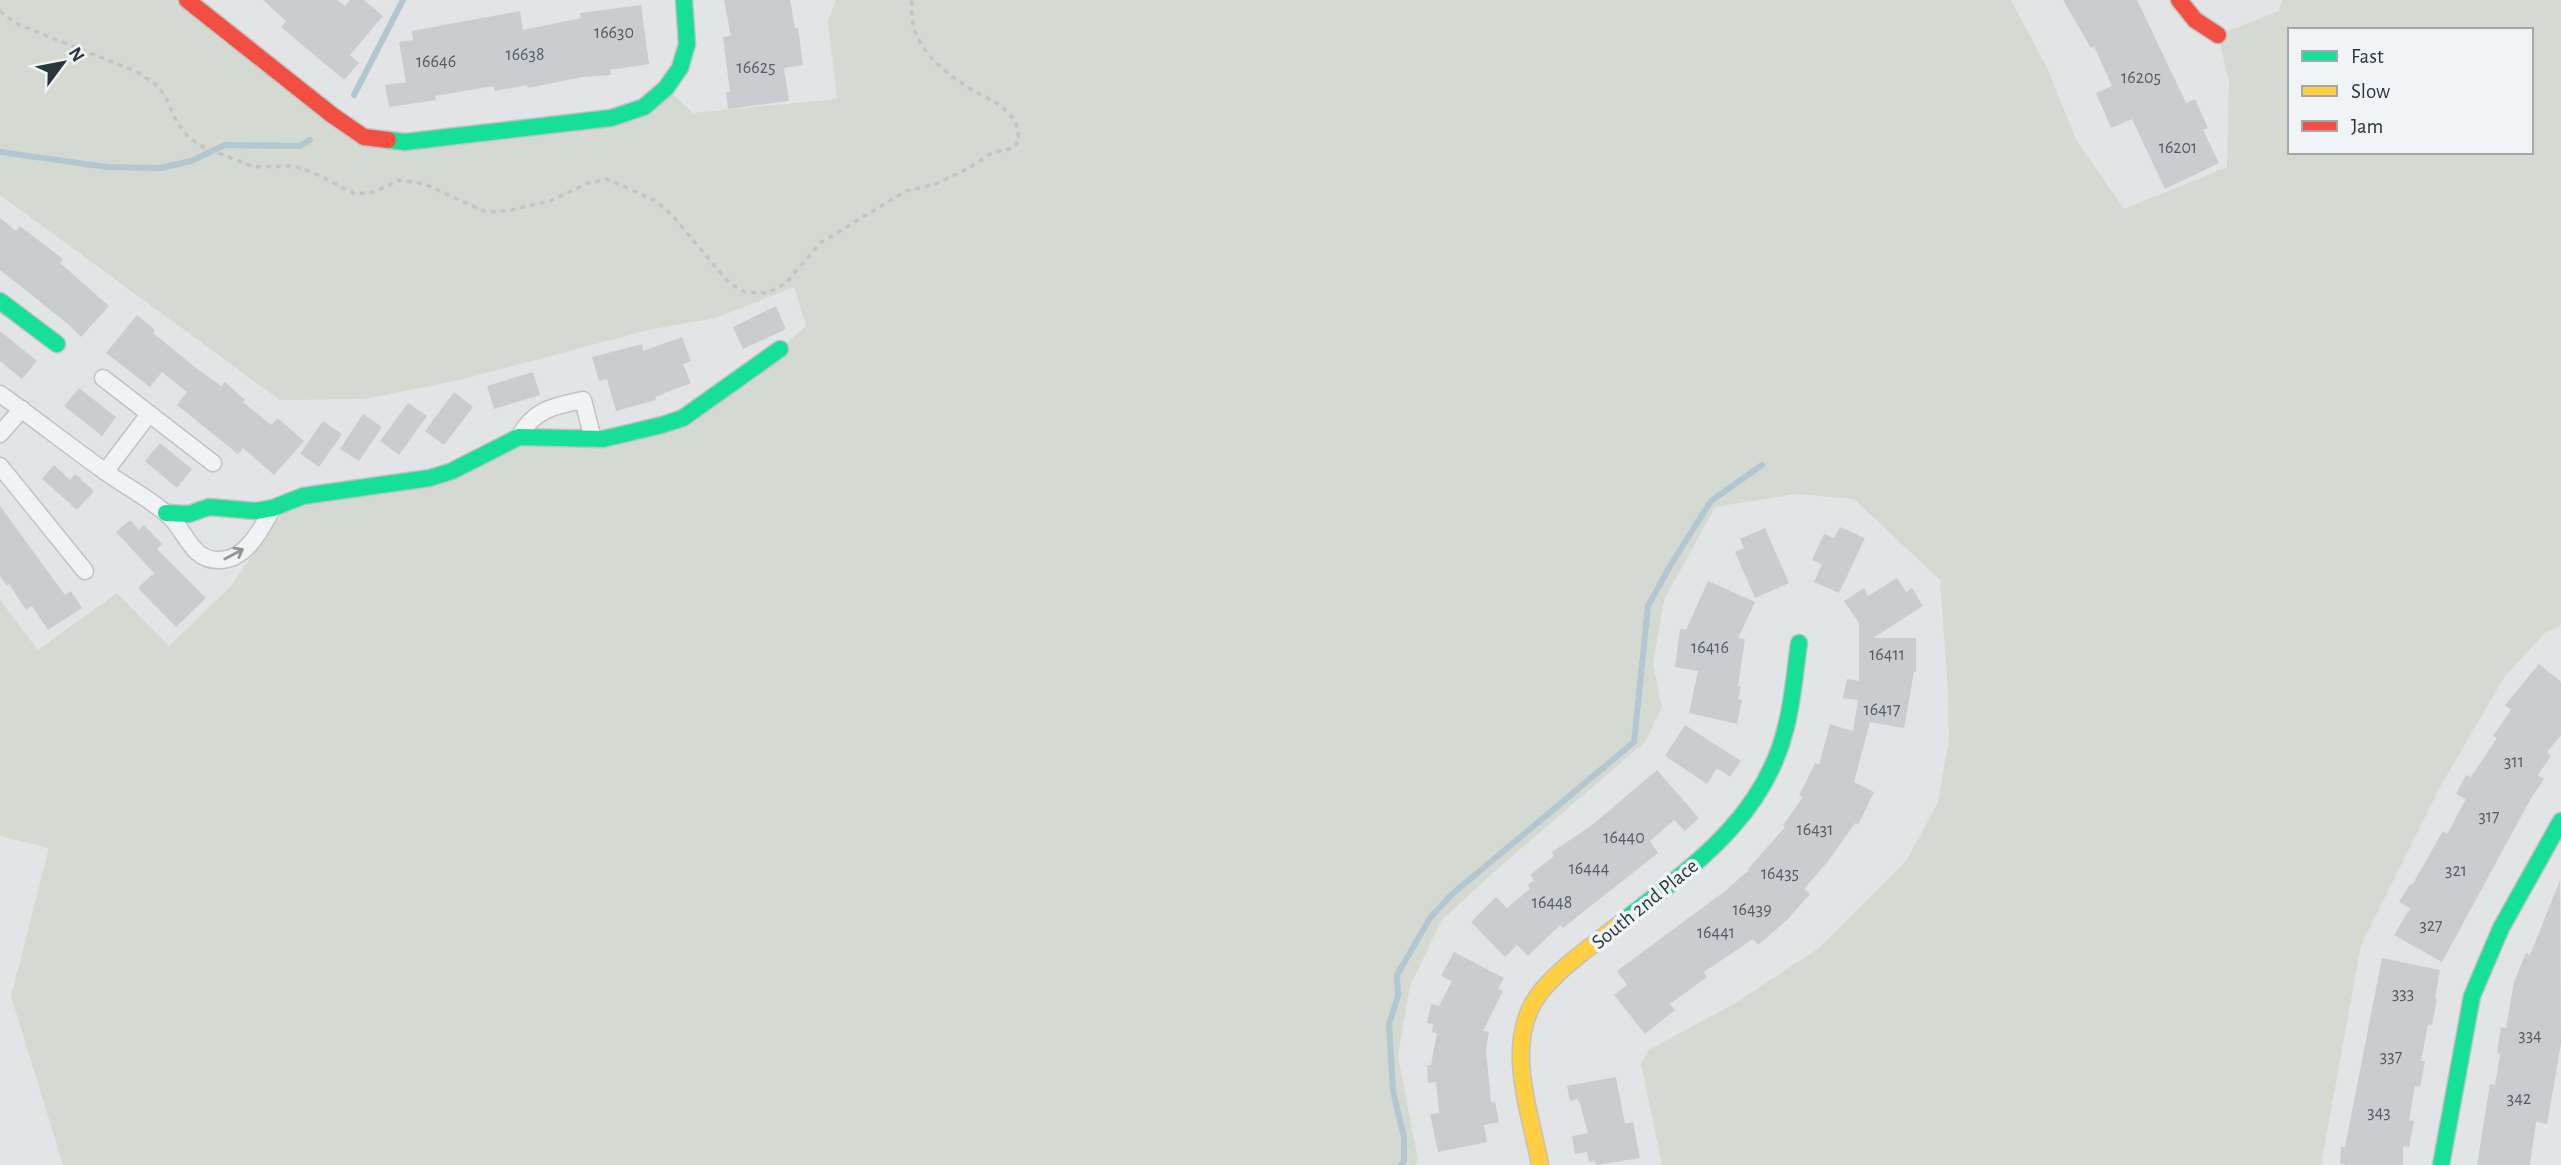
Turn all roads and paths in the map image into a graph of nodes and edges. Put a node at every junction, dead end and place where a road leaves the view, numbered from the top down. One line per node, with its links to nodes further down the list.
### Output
1 (187, 0): 2 (street)
2 (684, 0)
3 (912, 0): 5 (path)
4 (2179, 0): 6 (street)
5 (0, 11)
6 (2218, 35)
7 (0, 301): 8 (street)
8 (57, 344)
9 (780, 349): 16 (street)
10 (103, 378): 13 (street)
11 (0, 394): 12 (street)
12 (22, 409): 14 (street); 19 (street)
13 (149, 414): 17 (street); 19 (street)
14 (0, 435)
15 (519, 437): 16 (street); 16 (street); 20 (street)
16 (593, 439)
17 (213, 463)
18 (0, 466): 22 (street)
19 (105, 472): 21 (street)
20 (273, 508): 21 (street); 21 (street, one-way to 20)
21 (166, 513)
22 (85, 571)
23 (1799, 643): 25 (street, South 2nd Place)
24 (2561, 821): 26 (street)
25 (1539, 1165)
26 (2441, 1165)

